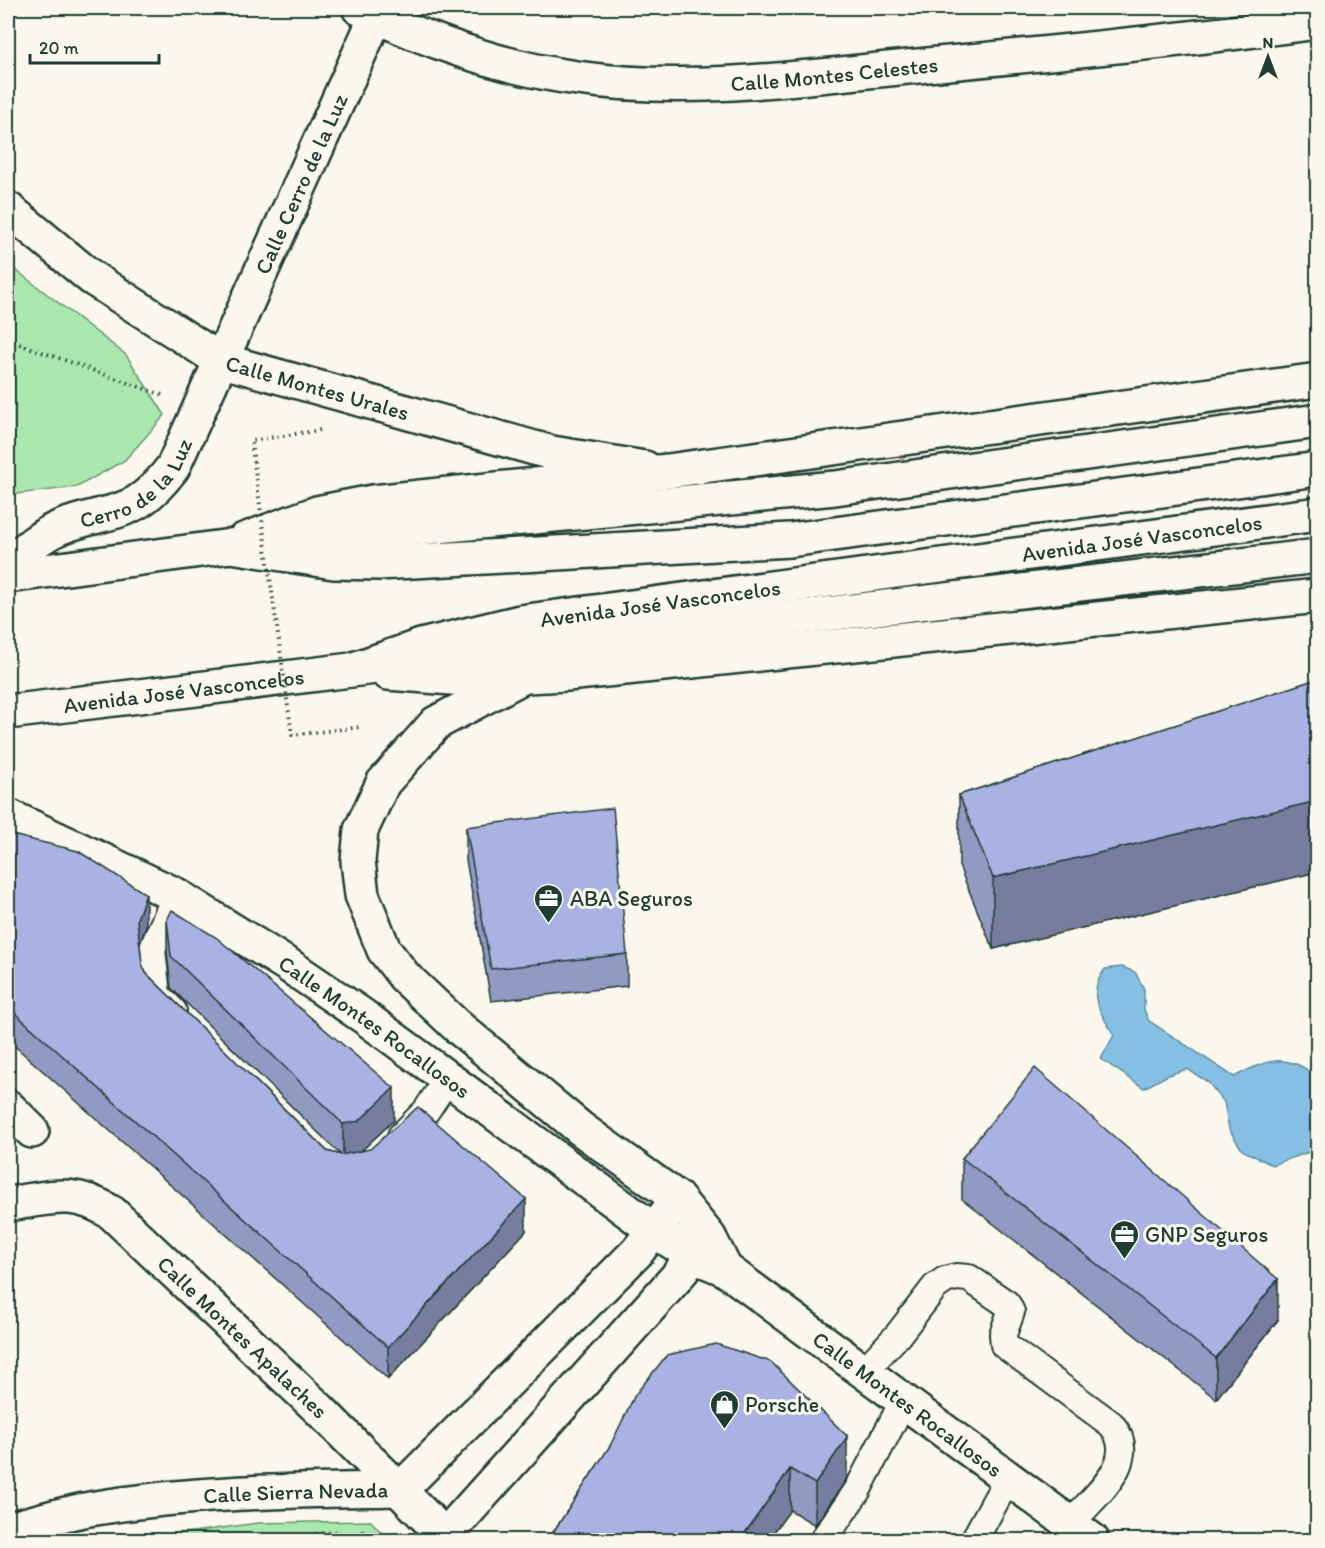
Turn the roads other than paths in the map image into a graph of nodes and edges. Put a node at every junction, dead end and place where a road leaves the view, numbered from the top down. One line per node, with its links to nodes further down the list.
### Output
1 (372, 10): 2 (main road, Calle Montes Celestes); 4 (main road, Calle Cerro de la Luz)
2 (1317, 22)
3 (8, 209): 4 (main road, Calle Montes Urales)
4 (220, 360): 8 (main road, Calle Montes Urales); 12 (main road, Cerro de la Luz)
5 (1317, 380): 8 (main road)
6 (1317, 421): 10 (main road)
7 (1317, 469): 10 (main road, Avenida José Vasconcelos)
8 (668, 471): 10 (main road)
9 (1317, 514): 15 (main road, Avenida José Vasconcelos)
10 (231, 546): 13 (main road, Avenida José Vasconcelos)
11 (1317, 556): 15 (main road)
12 (8, 565)
13 (8, 576)
14 (1317, 597): 16 (main road)
15 (351, 670): 16 (main road); 17 (main road, Avenida José Vasconcelos)
16 (524, 676): 25 (main road, Calle Montes Rocallosos)
17 (8, 712)
18 (8, 816): 19 (main road, Calle Montes Rocallosos)
19 (176, 895): 20 (lane); 21 (main road, Calle Montes Rocallosos)
20 (190, 1027)
21 (448, 1078): 24 (lane); 27 (main road, Calle Montes Rocallosos)
22 (8, 1107): 23 (main road)
23 (32, 1131)
24 (382, 1153)
25 (677, 1198): 27 (main road, Calle Sierra Nevada); 28 (main road, Calle Montes Rocallosos)
26 (8, 1204): 32 (main road, Calle Montes Apalaches)
27 (655, 1231): 28 (main road, Calle Montes Rocallosos); 32 (main road, Calle Sierra Nevada)
28 (701, 1246): 29 (main road, Calle Montes Rocallosos); 35 (main road)
29 (864, 1371): 30 (main road, Calle Montes Rocallosos); 34 (lane)
30 (904, 1400): 31 (main road, Calle Montes Rocallosos); 36 (lane)
31 (1008, 1478): 34 (main road, Calle Montes Rocallosos); 37 (lane)
32 (401, 1489): 33 (main road, Calle Sierra Nevada); 35 (main road, Calle Montes Apalaches)
33 (8, 1528)
34 (1081, 1532)
35 (447, 1538)
36 (823, 1540)
37 (974, 1540)

